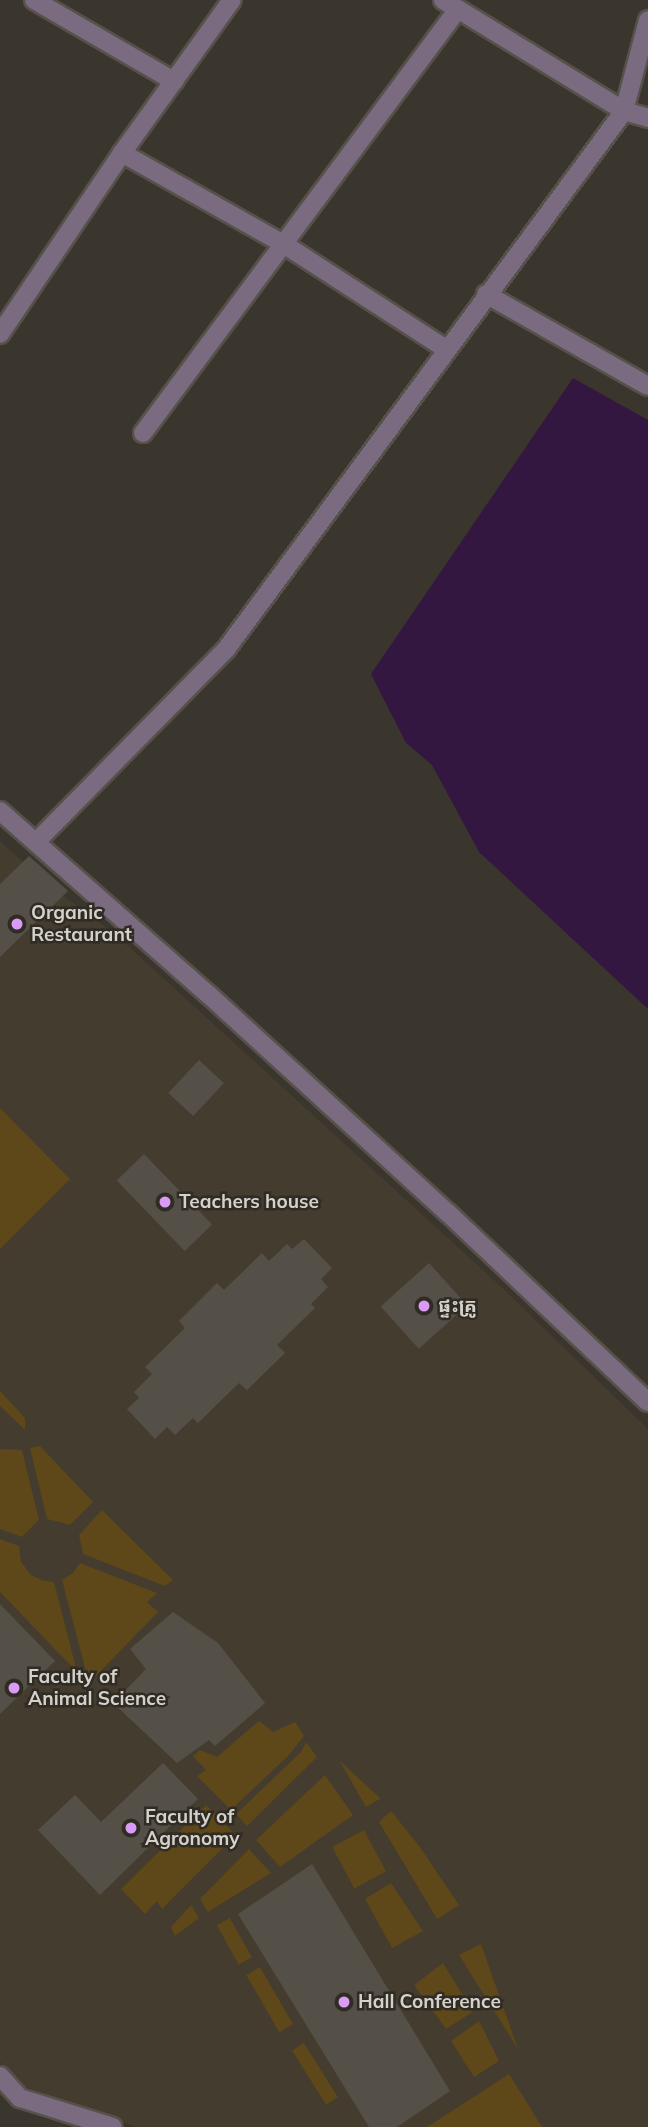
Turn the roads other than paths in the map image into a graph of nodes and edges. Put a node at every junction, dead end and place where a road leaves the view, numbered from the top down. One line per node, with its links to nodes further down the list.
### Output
1 (34, 0): 5 (street)
2 (232, 0): 5 (street)
3 (450, 4): 6 (street); 9 (street)
4 (648, 20): 6 (street)
5 (174, 81): 8 (street)
6 (624, 111): 7 (street); 10 (street)
7 (648, 118)
8 (122, 153): 9 (street); 11 (street)
9 (282, 243): 12 (street); 14 (street)
10 (486, 294): 12 (street); 13 (street)
11 (0, 334)
12 (446, 349): 16 (street)
13 (648, 386)
14 (143, 433)
15 (0, 811): 16 (street)
16 (36, 842): 17 (street)
17 (648, 1402)
18 (0, 2076): 19 (street)
19 (113, 2127)

